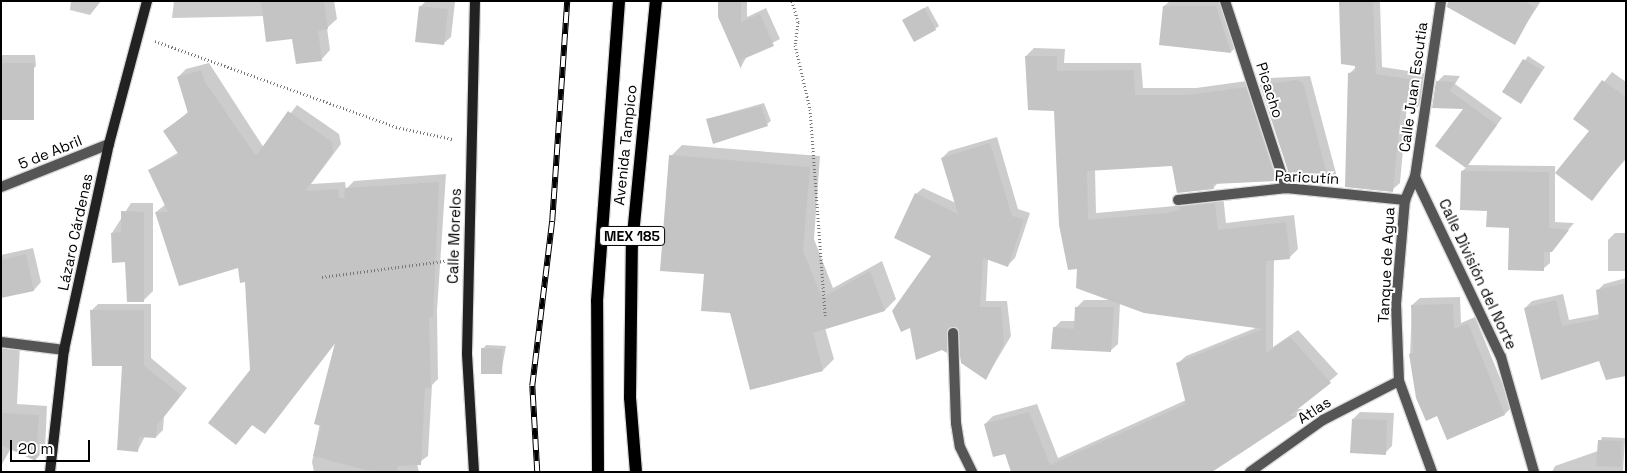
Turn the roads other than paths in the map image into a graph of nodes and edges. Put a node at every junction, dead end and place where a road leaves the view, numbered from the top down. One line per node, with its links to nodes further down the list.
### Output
1 (147, 1): 7 (street, Lázaro Cárdenas)
2 (475, 1): 18 (street, Calle Morelos)
3 (619, 1): 19 (main road, Avenida Tampico / MEX 185)
4 (656, 1): 20 (main road, Avenida Tampico / MEX 185)
5 (1225, 1): 10 (street, Picacho)
6 (1441, 1): 8 (street, Calle Juan Escutia)
7 (109, 144): 9 (street, 5 de Abril); 15 (street, Lázaro Cárdenas)
8 (1415, 177): 12 (street, Tanque de Agua); 24 (street, Calle División del Norte)
9 (1, 187)
10 (1286, 188): 11 (street, Paricutín); 12 (street, Paricutín)
11 (1178, 200)
12 (1405, 200): 16 (street, Tanque de Agua)
13 (953, 333): 21 (street)
14 (1, 342): 15 (street)
15 (64, 350): 17 (street, Lázaro Cárdenas)
16 (1399, 381): 22 (street, Atlas); 23 (street, Tanque de Agua)
17 (50, 472)
18 (474, 472)
19 (598, 472)
20 (636, 472)
21 (972, 472)
22 (1250, 472)
23 (1432, 472)
24 (1534, 472)

